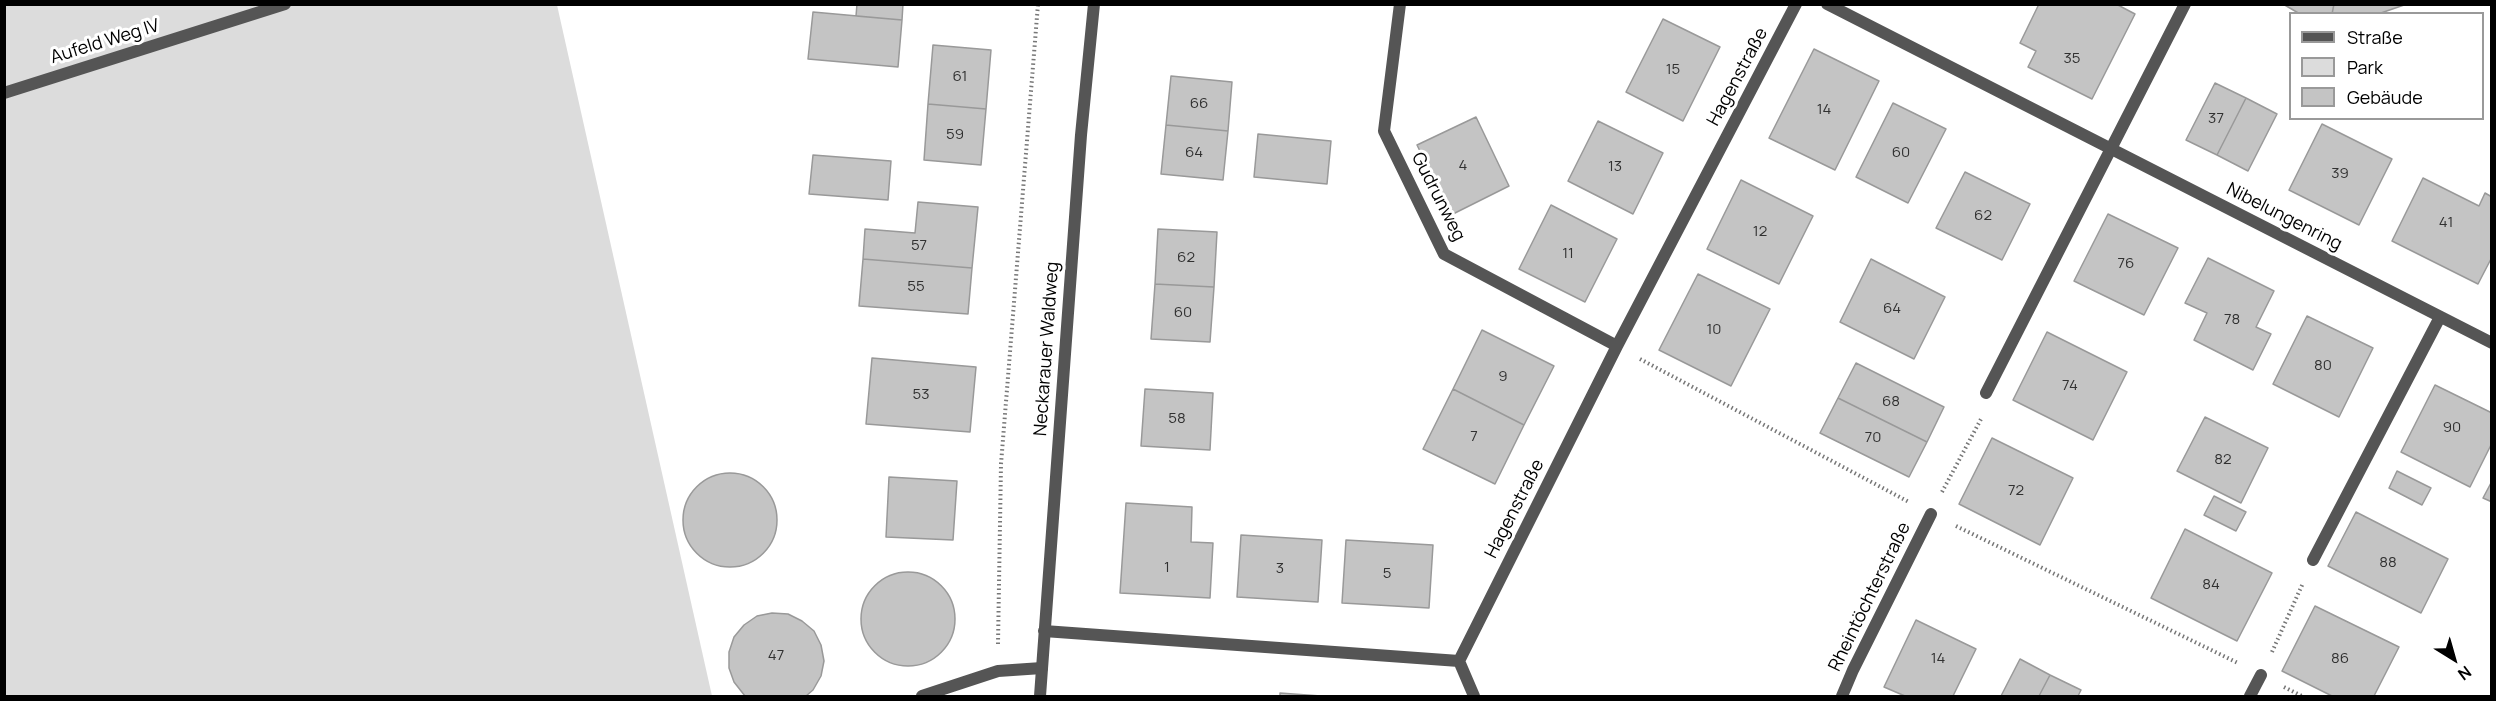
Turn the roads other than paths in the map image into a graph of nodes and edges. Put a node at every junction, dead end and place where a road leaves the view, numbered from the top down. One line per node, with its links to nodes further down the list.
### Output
1 (285, 4): 7 (street, Aufeld Weg IV)
2 (1094, 4): 15 (street, Neckarauer Waldweg)
3 (1400, 4): 11 (street, Gudrunweg)
4 (1796, 4): 11 (street, Hagenstraße)
5 (1827, 4): 8 (street, Nibelungenring)
6 (2185, 4): 8 (street)
7 (4, 93)
8 (2112, 148): 9 (street, Nibelungenring); 12 (street)
9 (2440, 317): 10 (street, Nibelungenring); 14 (street)
10 (2492, 343)
11 (1617, 346): 16 (street, Hagenstraße)
12 (1986, 393)
13 (1931, 514): 22 (street, Rheintöchterstraße)
14 (2313, 560)
15 (1044, 631): 16 (street); 17 (street, Neckarauer Waldweg)
16 (1459, 661): 21 (street)
17 (1042, 668): 19 (street); 20 (street, Neckarauer Waldweg)
18 (2261, 675): 23 (street)
19 (922, 696)
20 (1040, 696)
21 (1474, 696)
22 (1842, 696)
23 (2250, 696)

